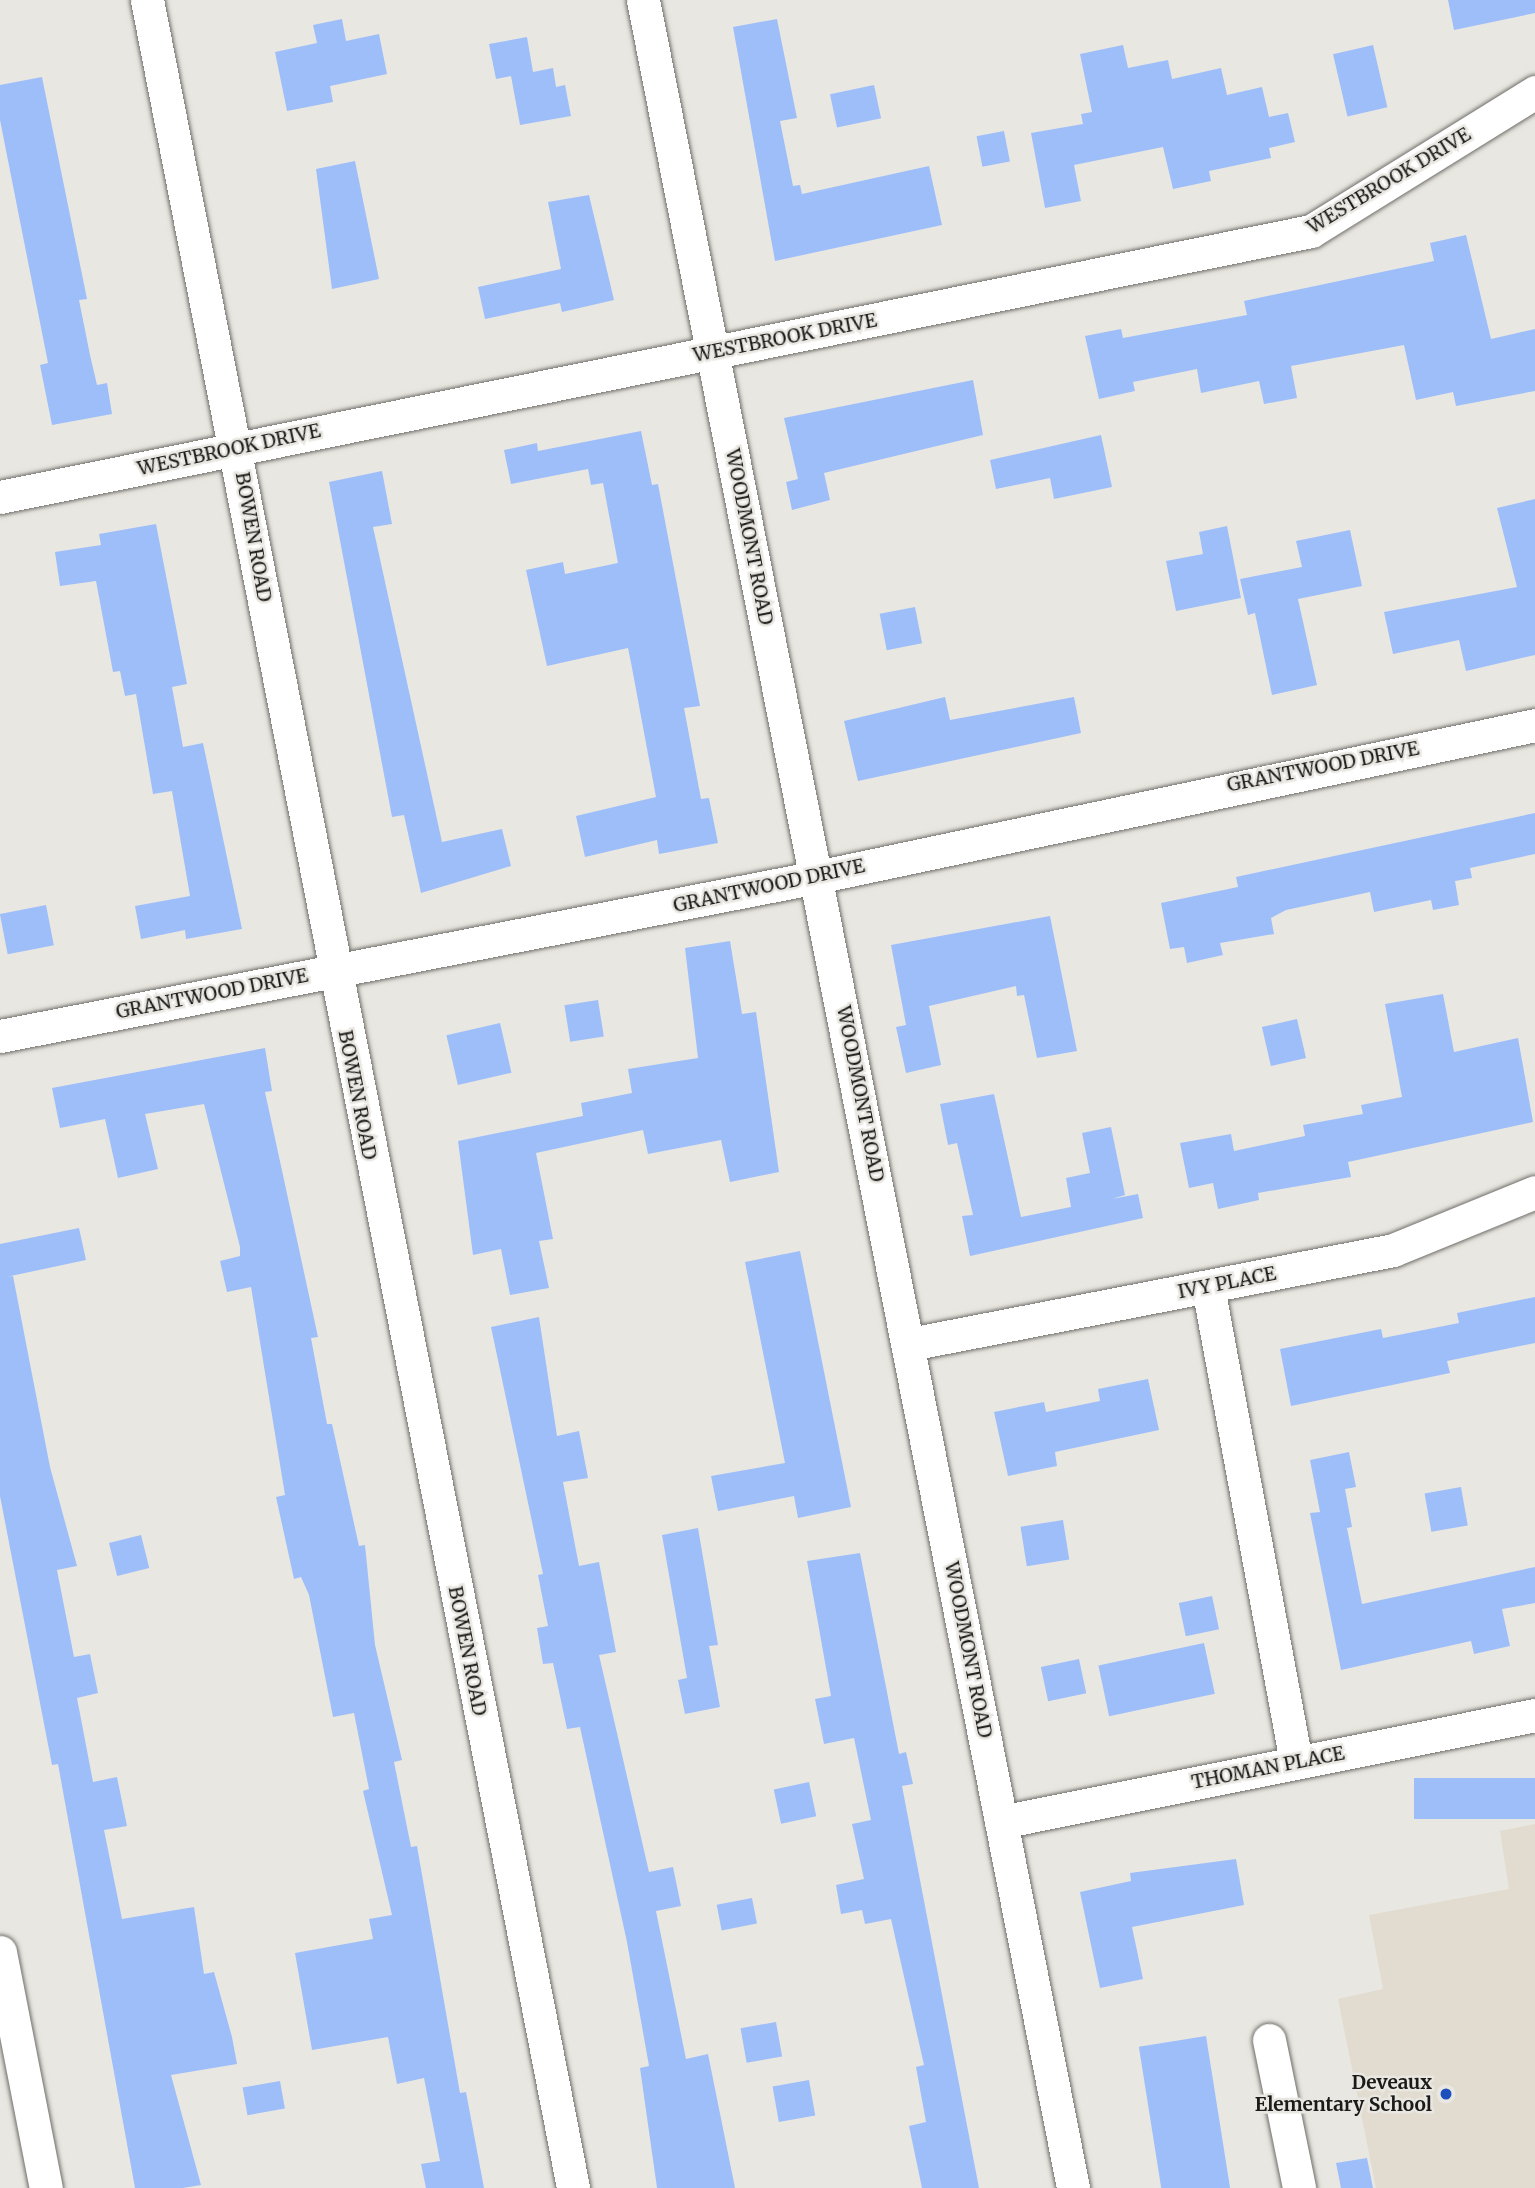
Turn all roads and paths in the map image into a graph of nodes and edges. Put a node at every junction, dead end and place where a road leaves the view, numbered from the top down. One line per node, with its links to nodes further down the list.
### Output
1 (148, 0): 5 (street, BOWEN ROAD)
2 (643, 0): 4 (street, WOODMONT ROAD)
3 (1535, 92): 4 (street, WESTBROOK DRIVE)
4 (713, 353): 5 (street, WESTBROOK DRIVE); 8 (street, WOODMONT ROAD)
5 (236, 448): 6 (street, WESTBROOK DRIVE); 9 (street, BOWEN ROAD)
6 (0, 497)
7 (1535, 725): 8 (street, GRANTWOOD DRIVE)
8 (817, 877): 9 (street, GRANTWOOD DRIVE); 13 (street, WOODMONT ROAD)
9 (333, 973): 10 (street, GRANTWOOD DRIVE); 20 (street, BOWEN ROAD)
10 (0, 1036)
11 (1535, 1192): 12 (street, IVY PLACE)
12 (1208, 1287): 13 (street, IVY PLACE); 15 (street)
13 (910, 1344): 16 (street, WOODMONT ROAD)
14 (1535, 1715): 15 (street, THOMAN PLACE)
15 (1296, 1763): 16 (street, THOMAN PLACE)
16 (1001, 1822): 21 (street, WOODMONT ROAD)
17 (0, 1952): 19 (street)
18 (1269, 2040): 22 (street)
19 (46, 2188)
20 (573, 2188)
21 (1073, 2188)
22 (1299, 2188)

